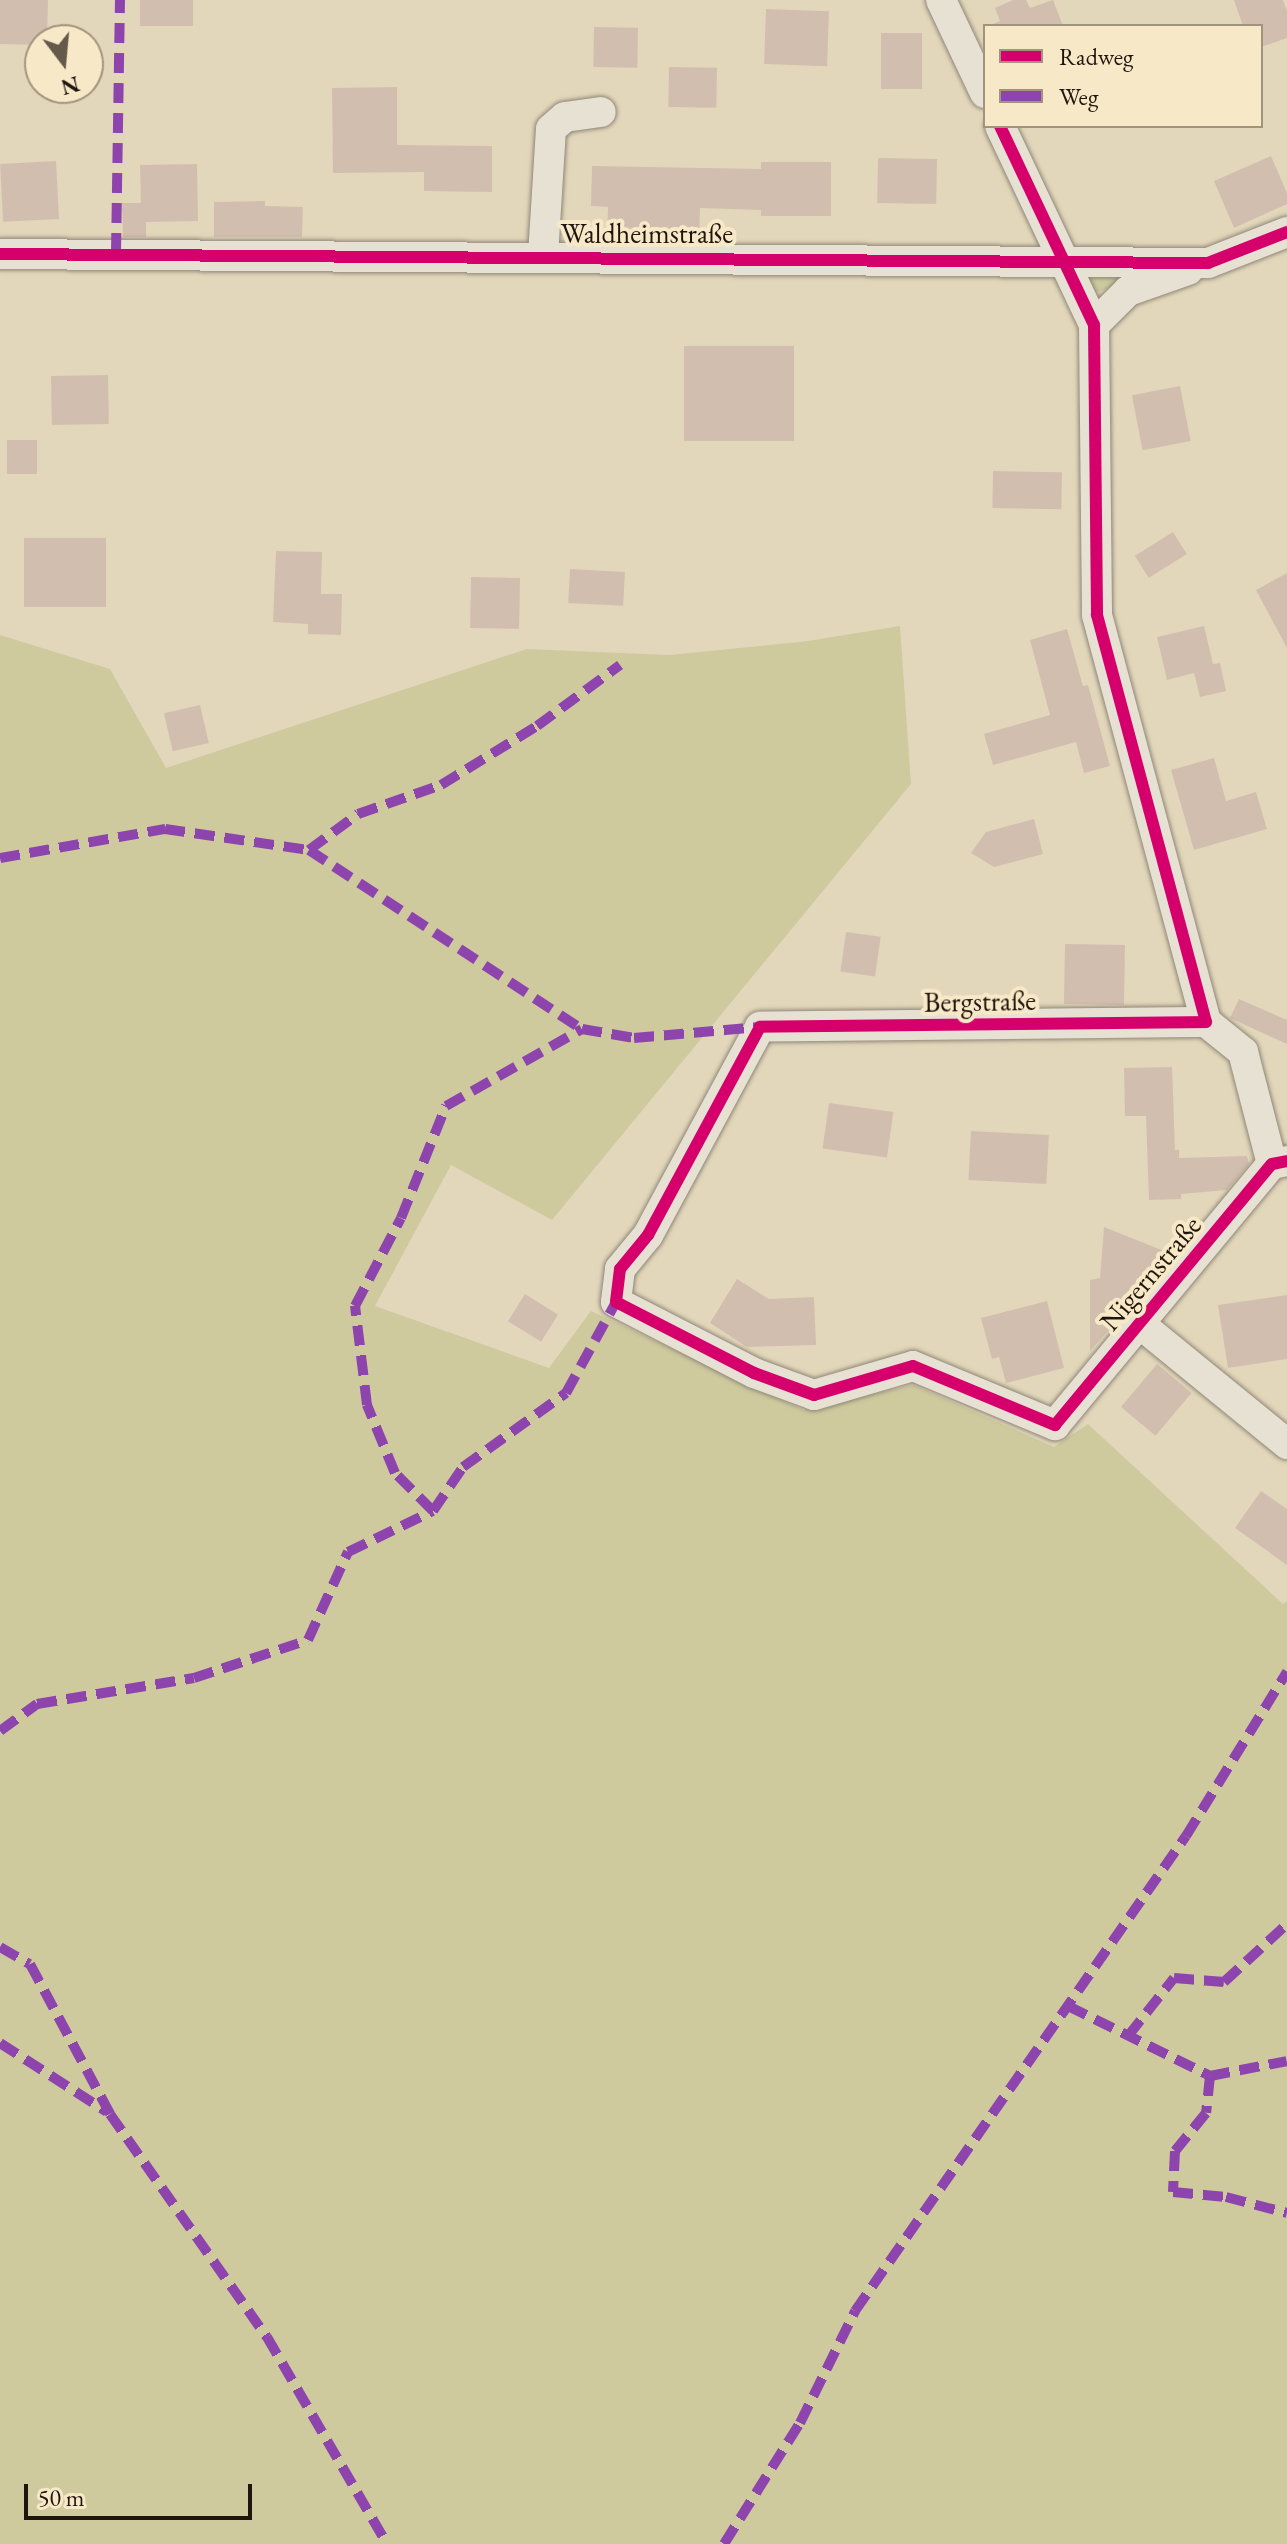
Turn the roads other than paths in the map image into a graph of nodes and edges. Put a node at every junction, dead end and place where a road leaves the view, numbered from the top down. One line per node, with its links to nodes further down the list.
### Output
1 (941, 0): 2 (street)
2 (983, 89)
3 (601, 112): 7 (street)
4 (1001, 128): 8 (street)
5 (1287, 232): 9 (street, Waldheimstraße)
6 (0, 254): 7 (street, Waldheimstraße)
7 (543, 256): 8 (street, Waldheimstraße)
8 (1063, 260): 9 (street, Waldheimstraße); 10 (street)
9 (1208, 263): 10 (street, Waldheimstraße)
10 (1094, 325): 11 (street)
11 (1206, 1022): 12 (street); 14 (street, Bergstraße)
12 (1280, 1162): 13 (street, Nigernstraße)
13 (1140, 1324): 14 (street, Nigernstraße); 15 (street, Nigernstraße)
14 (1055, 1425)
15 (1287, 1444)

